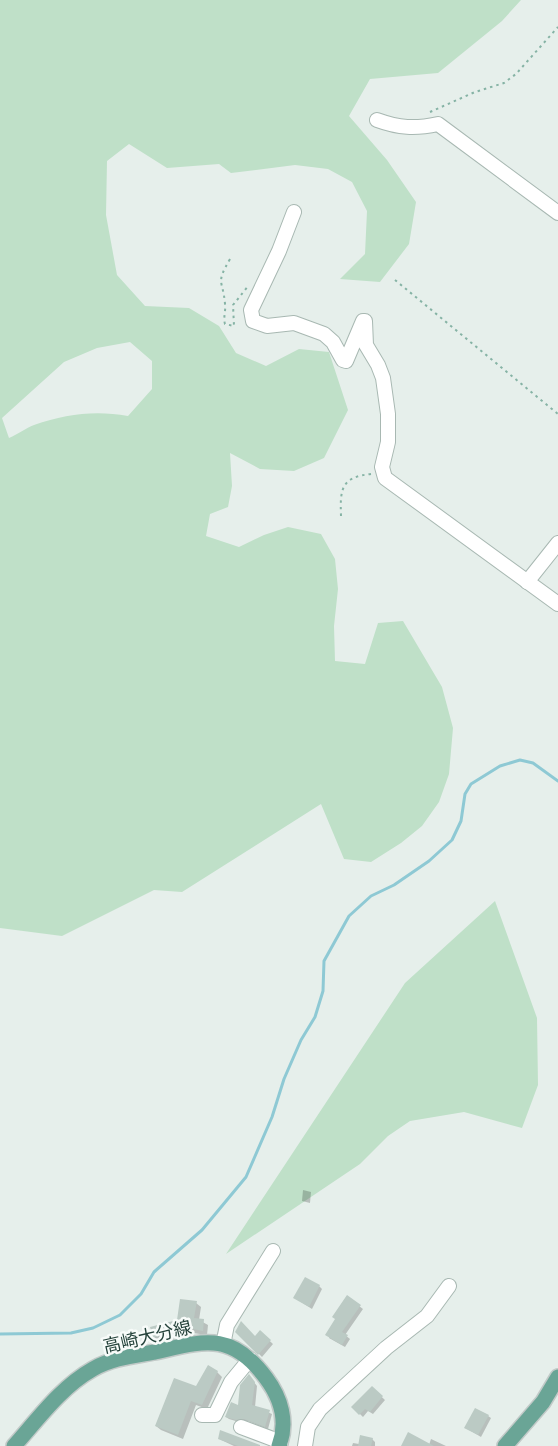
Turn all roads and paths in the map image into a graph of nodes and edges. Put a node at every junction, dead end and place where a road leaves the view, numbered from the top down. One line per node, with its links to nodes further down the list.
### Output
1 (558, 27): 2 (path)
2 (425, 114)
3 (376, 120): 5 (street)
4 (294, 212): 10 (street)
5 (558, 213)
6 (230, 259): 8 (path)
7 (395, 280): 9 (path)
8 (251, 282)
9 (558, 414)
10 (385, 478): 11 (path); 13 (street)
11 (341, 516)
12 (558, 543): 13 (street)
13 (527, 582): 14 (street)
14 (558, 604)
15 (273, 1251): 17 (street)
16 (449, 1286): 24 (street)
17 (223, 1345): 18 (main road, 高崎大分線); 23 (main road, 高崎大分線)
18 (250, 1360): 20 (street); 22 (main road, 高崎大分線)
19 (558, 1377): 25 (main road)
20 (202, 1415)
21 (241, 1428): 22 (street)
22 (280, 1444)
23 (14, 1446)
24 (305, 1446)
25 (505, 1446)

